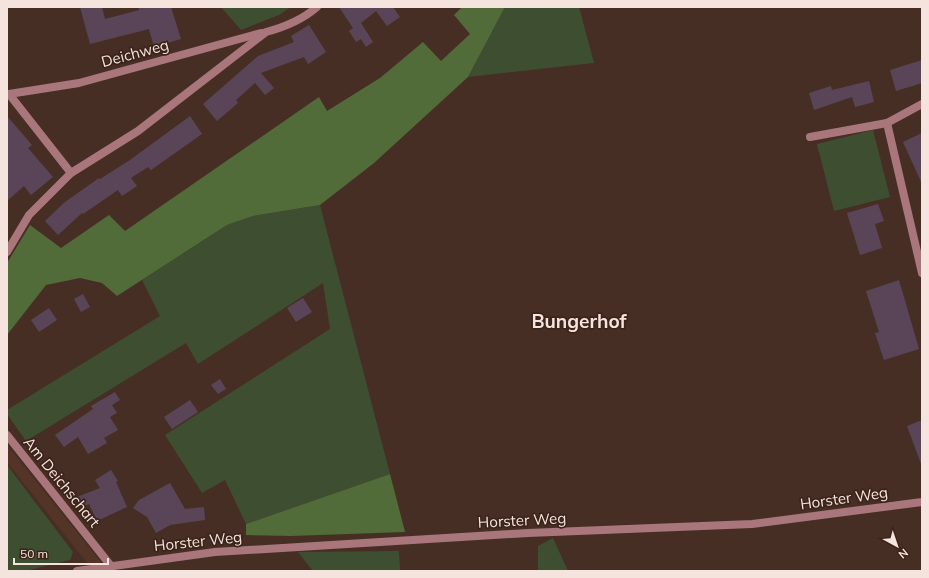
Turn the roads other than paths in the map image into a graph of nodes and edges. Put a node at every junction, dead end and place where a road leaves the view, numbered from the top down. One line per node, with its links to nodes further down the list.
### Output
1 (317, 7): 2 (street, Deichweg)
2 (266, 32): 3 (street, Deichweg); 7 (street, Deichweg)
3 (8, 94): 7 (street, Deichweg)
4 (922, 104): 5 (street)
5 (887, 123): 6 (street); 9 (street)
6 (810, 136)
7 (71, 173): 8 (street, Deichweg)
8 (7, 252)
9 (922, 273)
10 (7, 436): 12 (street, Am Deichschart)
11 (922, 502): 12 (street, Horster Weg)
12 (111, 566): 13 (street, Horster Weg)
13 (77, 571)

